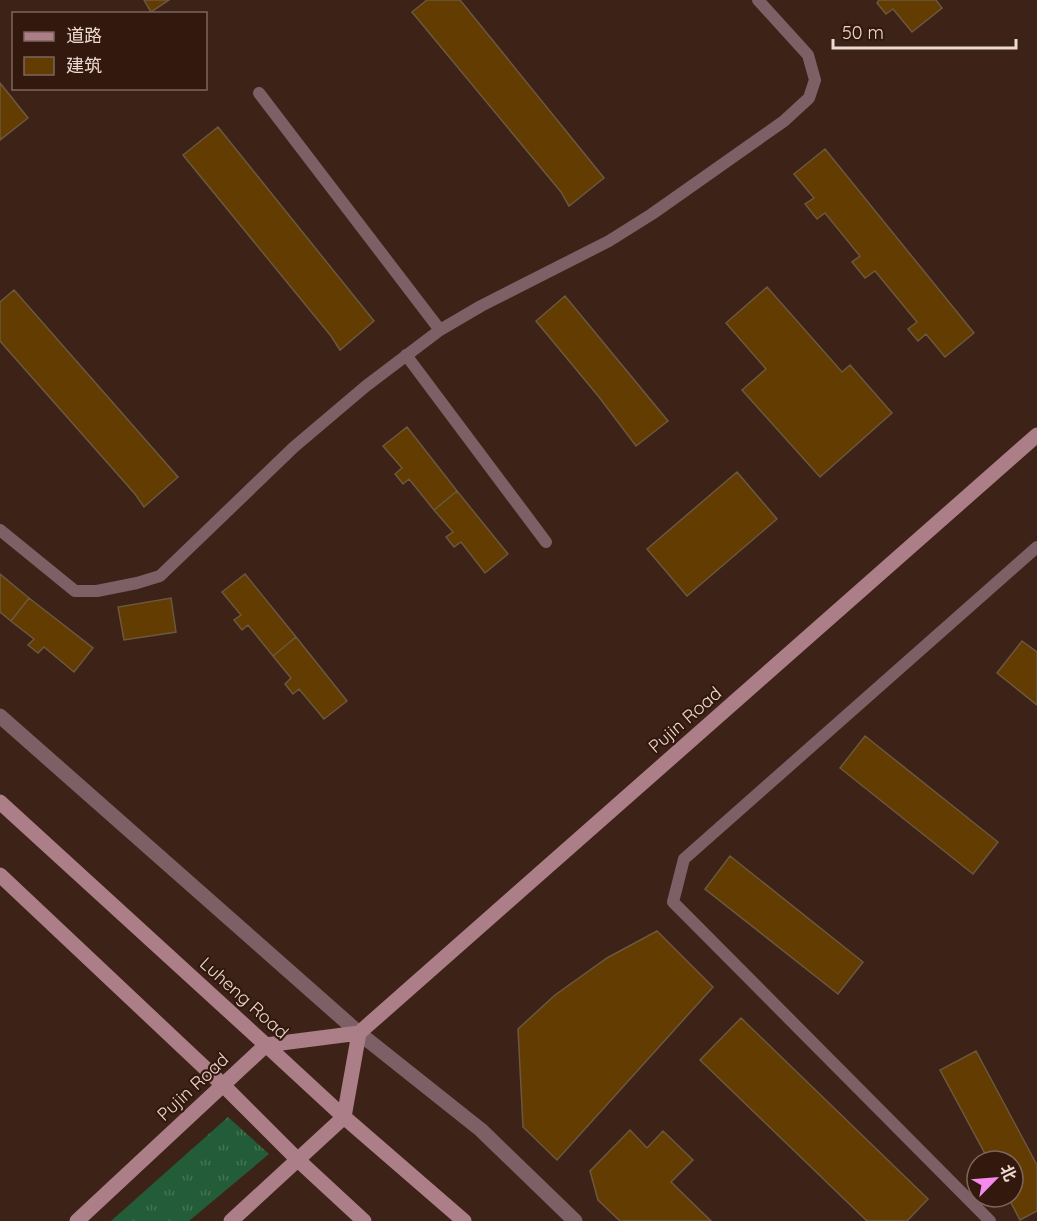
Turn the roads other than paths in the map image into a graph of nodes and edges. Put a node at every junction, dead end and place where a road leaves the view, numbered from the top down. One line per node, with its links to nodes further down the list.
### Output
1 (758, 0): 3 (lane)
2 (259, 93): 3 (lane)
3 (440, 330): 4 (lane)
4 (406, 355): 6 (lane); 7 (lane)
5 (1037, 435): 12 (street, Pujin Road)
6 (0, 530)
7 (546, 543)
8 (1037, 547): 22 (lane)
9 (0, 716): 12 (street)
10 (0, 802): 13 (street, Luheng Road)
11 (0, 876): 14 (street)
12 (359, 1034): 13 (street); 15 (street); 21 (street)
13 (266, 1045): 14 (street, Pujin Road); 15 (street, Luheng Road)
14 (223, 1085): 16 (street); 17 (street, Pujin Road)
15 (344, 1117): 16 (street); 20 (street, Luheng Road)
16 (298, 1160): 18 (street); 19 (street)
17 (77, 1221)
18 (231, 1221)
19 (364, 1221)
20 (464, 1221)
21 (575, 1221)
22 (990, 1221)

